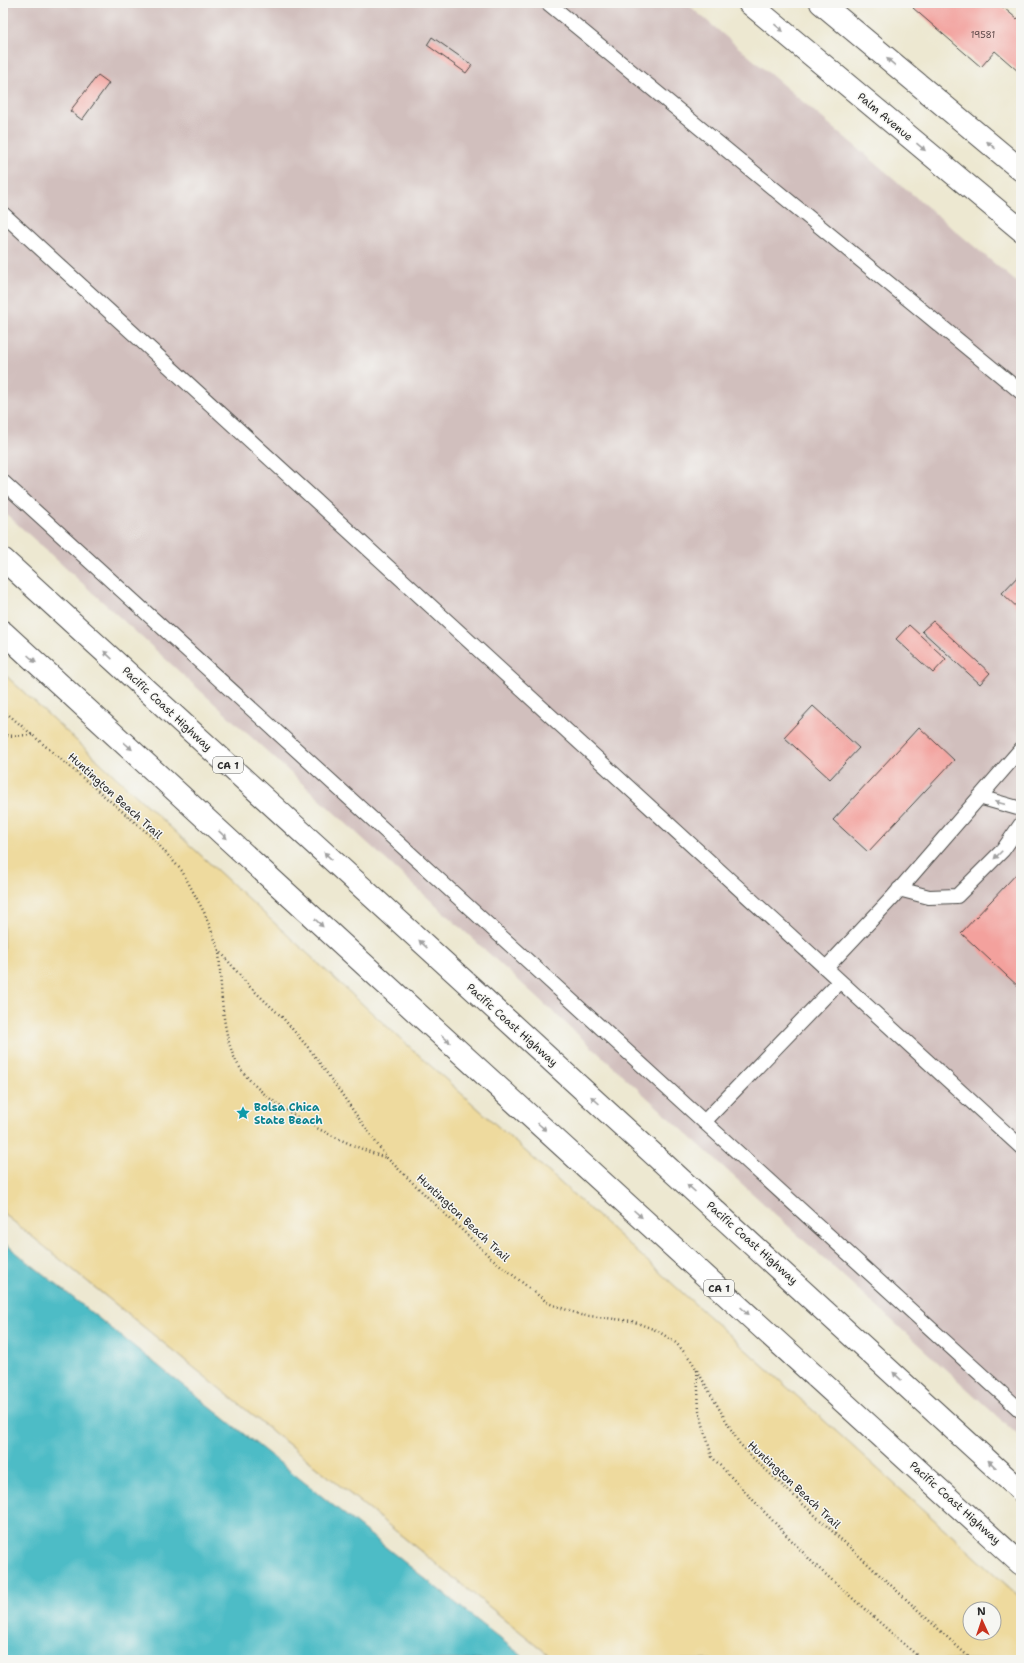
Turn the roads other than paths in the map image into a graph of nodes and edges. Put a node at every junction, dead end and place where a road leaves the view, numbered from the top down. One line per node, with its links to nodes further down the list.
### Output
1 (548, 3): 7 (lane)
2 (749, 3): 6 (main road, Palm Avenue, one-way to 6)
3 (821, 3): 4 (main road, one-way to 3)
4 (1021, 170)
5 (3, 214): 16 (lane)
6 (1021, 230)
7 (1021, 392)
8 (3, 482): 18 (lane)
9 (3, 559): 21 (main road, Pacific Coast Highway / CA 1, one-way to 9)
10 (3, 632): 22 (main road, Pacific Coast Highway / CA 1, one-way to 22)
11 (1021, 749): 12 (lane)
12 (979, 797): 13 (lane, one-way to 12); 15 (lane)
13 (1021, 809)
14 (1020, 826): 15 (lane, one-way to 15)
15 (895, 893): 16 (lane)
16 (826, 968): 17 (lane)
17 (840, 981): 18 (lane); 19 (lane)
18 (704, 1122): 20 (lane)
19 (1021, 1147)
20 (1021, 1411)
21 (1021, 1491)
22 (1021, 1564)

